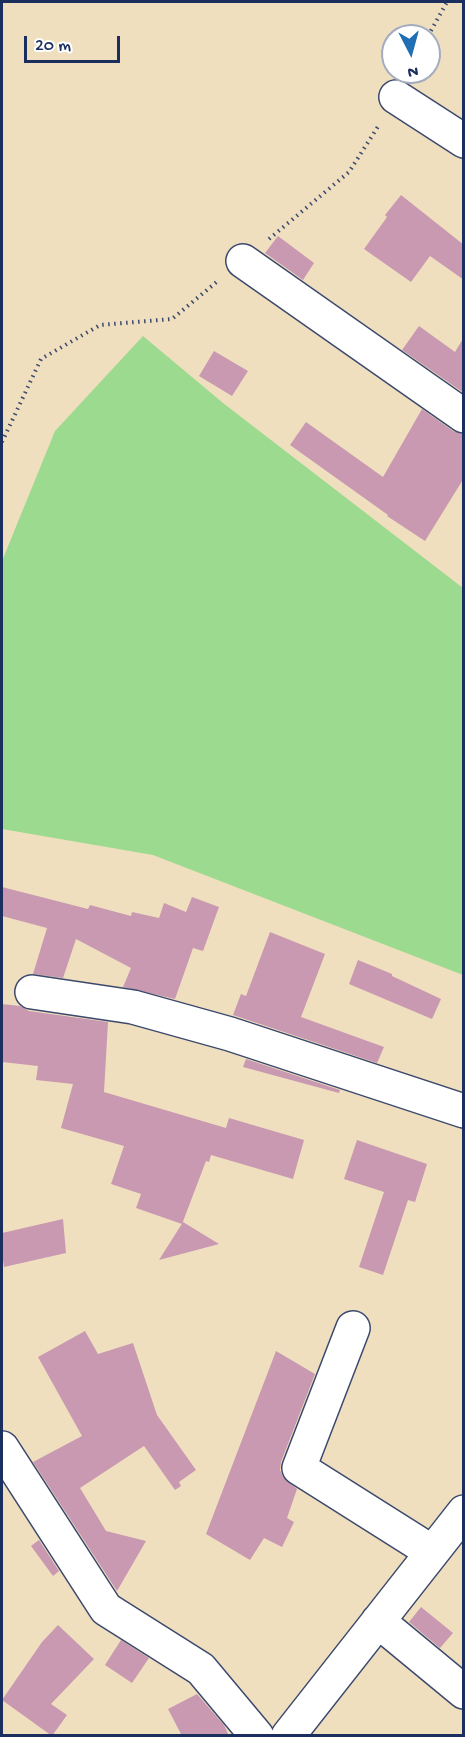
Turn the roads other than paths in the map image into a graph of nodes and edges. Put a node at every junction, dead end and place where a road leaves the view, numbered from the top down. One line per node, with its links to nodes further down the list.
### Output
1 (396, 97): 2 (street)
2 (464, 141)
3 (243, 261): 4 (street)
4 (464, 416)
5 (32, 992): 6 (street)
6 (464, 1111)
7 (353, 1328): 10 (street)
8 (2, 1448): 13 (street)
9 (464, 1512): 10 (street)
10 (432, 1552): 11 (street)
11 (378, 1621): 12 (street); 14 (street)
12 (464, 1692)
13 (257, 1736)
14 (288, 1736)

